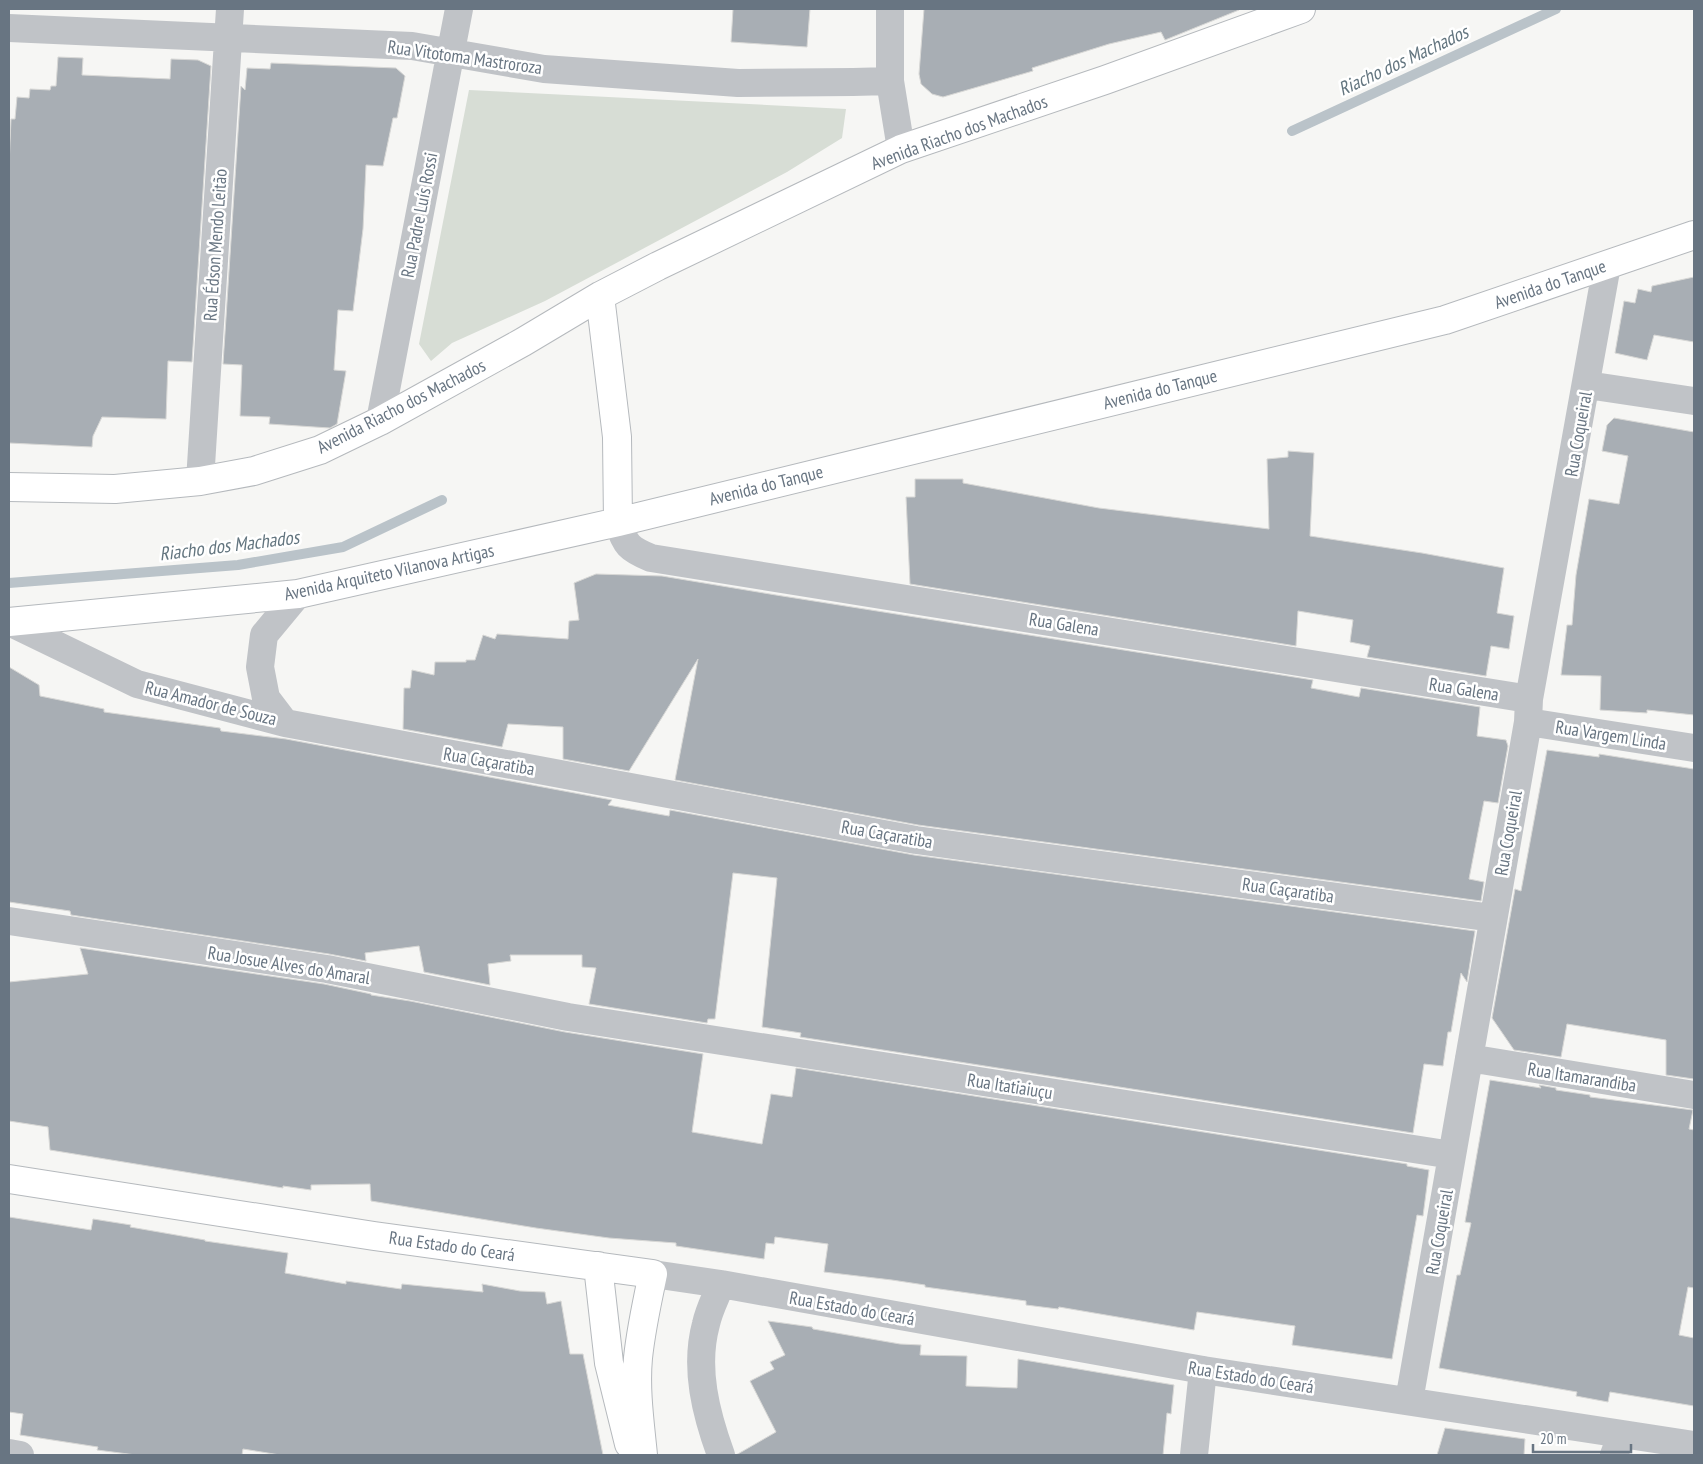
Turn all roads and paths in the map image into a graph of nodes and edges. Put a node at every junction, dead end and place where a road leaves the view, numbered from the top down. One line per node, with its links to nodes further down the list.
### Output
1 (230, 9): 6 (street, Rua Édson Mendo Leitão)
2 (459, 9): 7 (street, Rua Padre Luís Rossi)
3 (890, 9): 8 (street)
4 (1301, 9): 9 (main road, Avenida Riacho dos Machados)
5 (9, 28): 6 (street, Rua Vitotoma Mastroroza)
6 (229, 38): 7 (street, Rua Vitotoma Mastroroza); 16 (street, Rua Édson Mendo Leitão)
7 (450, 52): 8 (street, Rua Vitotoma Mastroroza); 15 (street, Rua Padre Luís Rossi)
8 (890, 81): 9 (street)
9 (902, 149): 12 (main road, Avenida Riacho dos Machados)
10 (1694, 235): 11 (main road, Avenida do Tanque)
11 (1607, 265): 13 (street, Rua Coqueiral); 18 (main road, Avenida do Tanque)
12 (600, 296): 15 (main road, Avenida Riacho dos Machados); 18 (main road)
13 (1587, 385): 14 (street); 21 (street, Rua Coqueiral)
14 (1694, 401)
15 (380, 421): 16 (main road, Avenida Riacho dos Machados)
16 (200, 480): 17 (main road, Avenida Riacho dos Machados)
17 (9, 487)
18 (618, 522): 19 (main road, Avenida Arquiteto Vilanova Artigas); 21 (street, Rua Galena)
19 (298, 594): 20 (main road, Avenida Arquiteto Vilanova Artigas); 22 (street, Rua Amador de Souza)
20 (9, 622): 22 (street, Rua Amador de Souza)
21 (1528, 711): 23 (street, Rua Vargem Linda); 24 (street, Rua Coqueiral)
22 (285, 723): 24 (street, Rua Caçaratiba)
23 (1694, 748)
24 (1493, 918): 27 (street, Rua Coqueiral)
25 (9, 921): 26 (street, Rua Josue Alves do Amaral)
26 (568, 1016): 29 (street, Rua Itatiaiuçu)
27 (1469, 1058): 28 (street, Rua Itamarandiba); 29 (street, Rua Coqueiral)
28 (1694, 1095)
29 (1452, 1155): 35 (street, Rua Coqueiral)
30 (9, 1179): 31 (main road, Rua Estado do Ceará)
31 (598, 1266): 32 (main road, Rua Estado do Ceará); 40 (main road)
32 (653, 1274): 33 (street, Rua Estado do Ceará); 41 (main road)
33 (721, 1284): 34 (street, Rua Estado do Ceará); 42 (street)
34 (1203, 1370): 35 (street, Rua Estado do Ceará); 43 (street)
35 (1409, 1401): 36 (street, Rua Estado do Ceará)
36 (1618, 1444): 37 (street, Rua Estado do Ceará)
37 (1694, 1445)
38 (9, 1453): 39 (street)
39 (20, 1455)
40 (633, 1455)
41 (643, 1455)
42 (721, 1455)
43 (1194, 1455)

